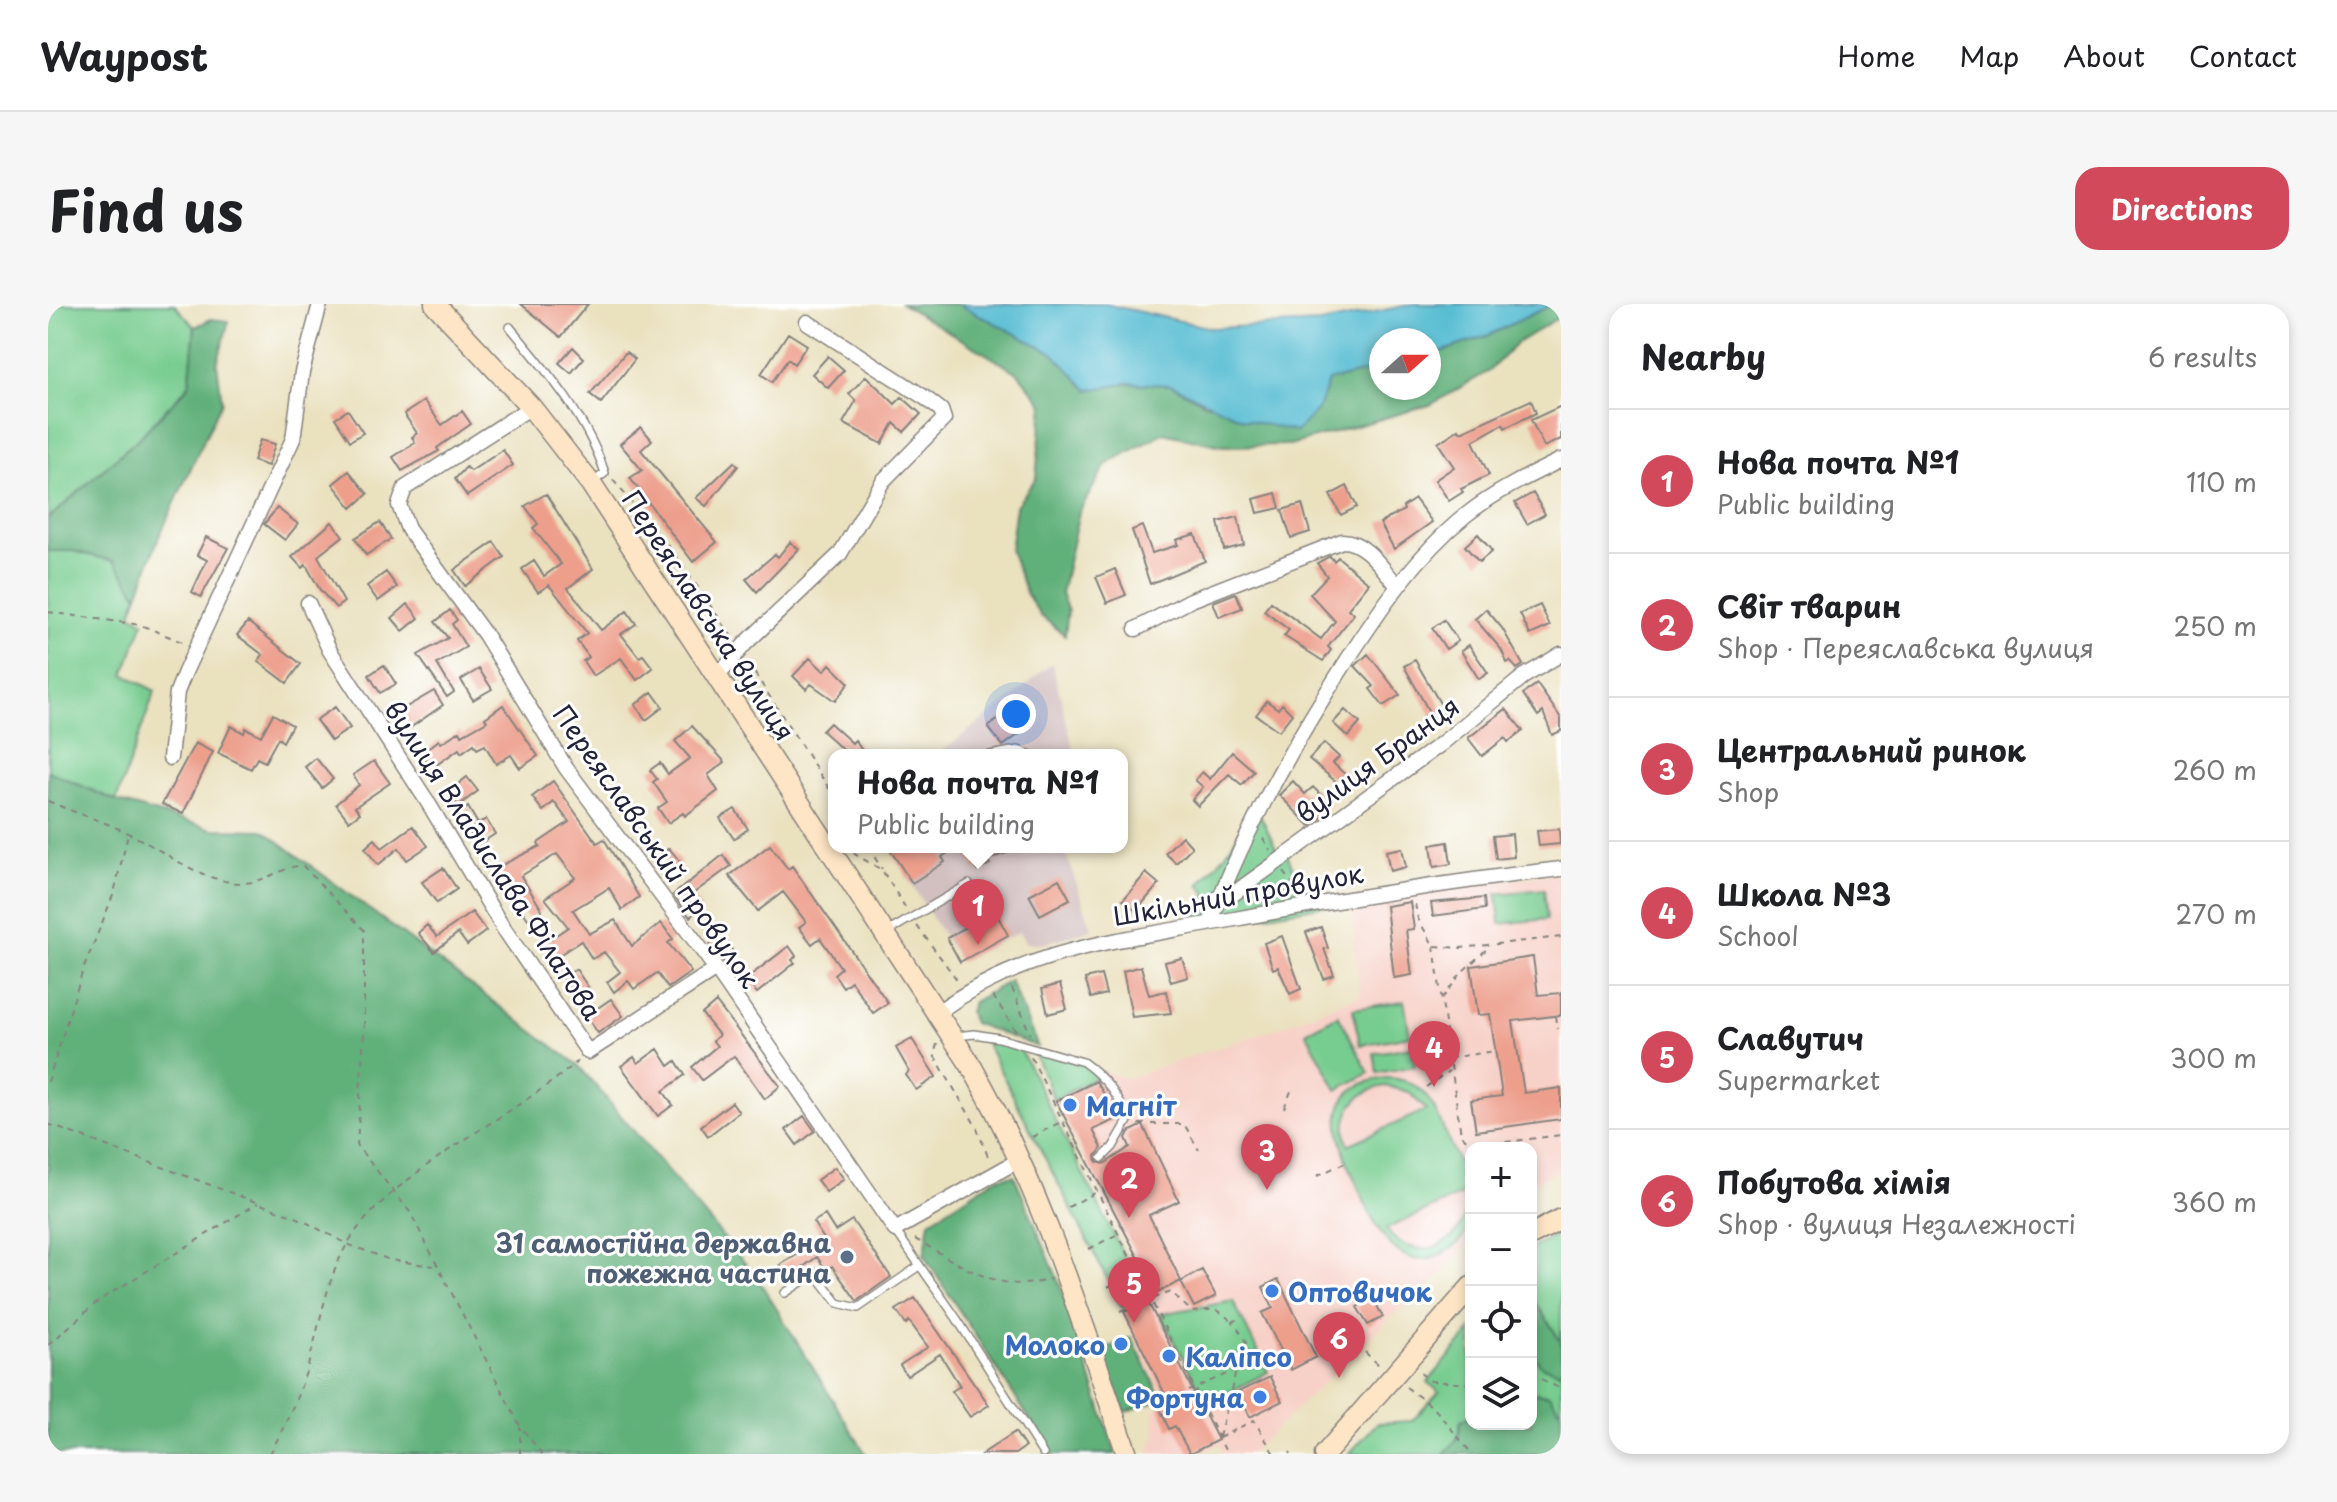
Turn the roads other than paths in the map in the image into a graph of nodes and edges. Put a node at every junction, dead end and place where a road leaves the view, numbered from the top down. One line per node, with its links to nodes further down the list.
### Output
1 (320, 304): 13 (street)
2 (435, 304): 5 (main road, Переяславська вулиця)
3 (807, 322): 12 (street)
4 (510, 327): 7 (lane)
5 (531, 407): 7 (main road, Переяславська вулиця); 21 (street, Переяславський провулок)
6 (1561, 460): 8 (street)
7 (598, 478): 12 (main road, Переяславська вулиця)
8 (1398, 586): 10 (street); 18 (street)
9 (308, 603): 21 (street, вулиця Владислава Філатова)
10 (1136, 629)
11 (1561, 654): 18 (street, вулиця Бранця)
12 (718, 676): 14 (main road, Переяславська вулиця)
13 (170, 758)
14 (828, 839)
15 (837, 853): 20 (main road, Переяславська вулиця)
16 (1561, 869): 19 (street, Шкільний провулок)
17 (969, 884): 20 (lane)
18 (1219, 897): 19 (street)
19 (1210, 923): 22 (street, Шкільний провулок)
20 (885, 933): 22 (main road, Переяславська вулиця)
21 (716, 969): 27 (street, Переяславський провулок)
22 (938, 1012): 23 (main road, Переяславська вулиця)
23 (954, 1036): 24 (lane); 25 (main road, Переяславська вулиця)
24 (1102, 1158)
25 (1021, 1159): 27 (street); 33 (main road, Переяславська вулиця)
26 (1561, 1219): 28 (main road)
27 (895, 1230): 29 (lane)
28 (1537, 1232)
29 (919, 1266): 30 (lane); 32 (lane)
30 (785, 1293)
31 (1465, 1294): 34 (main road)
32 (1043, 1454)
33 (1127, 1454)
34 (1325, 1454)

